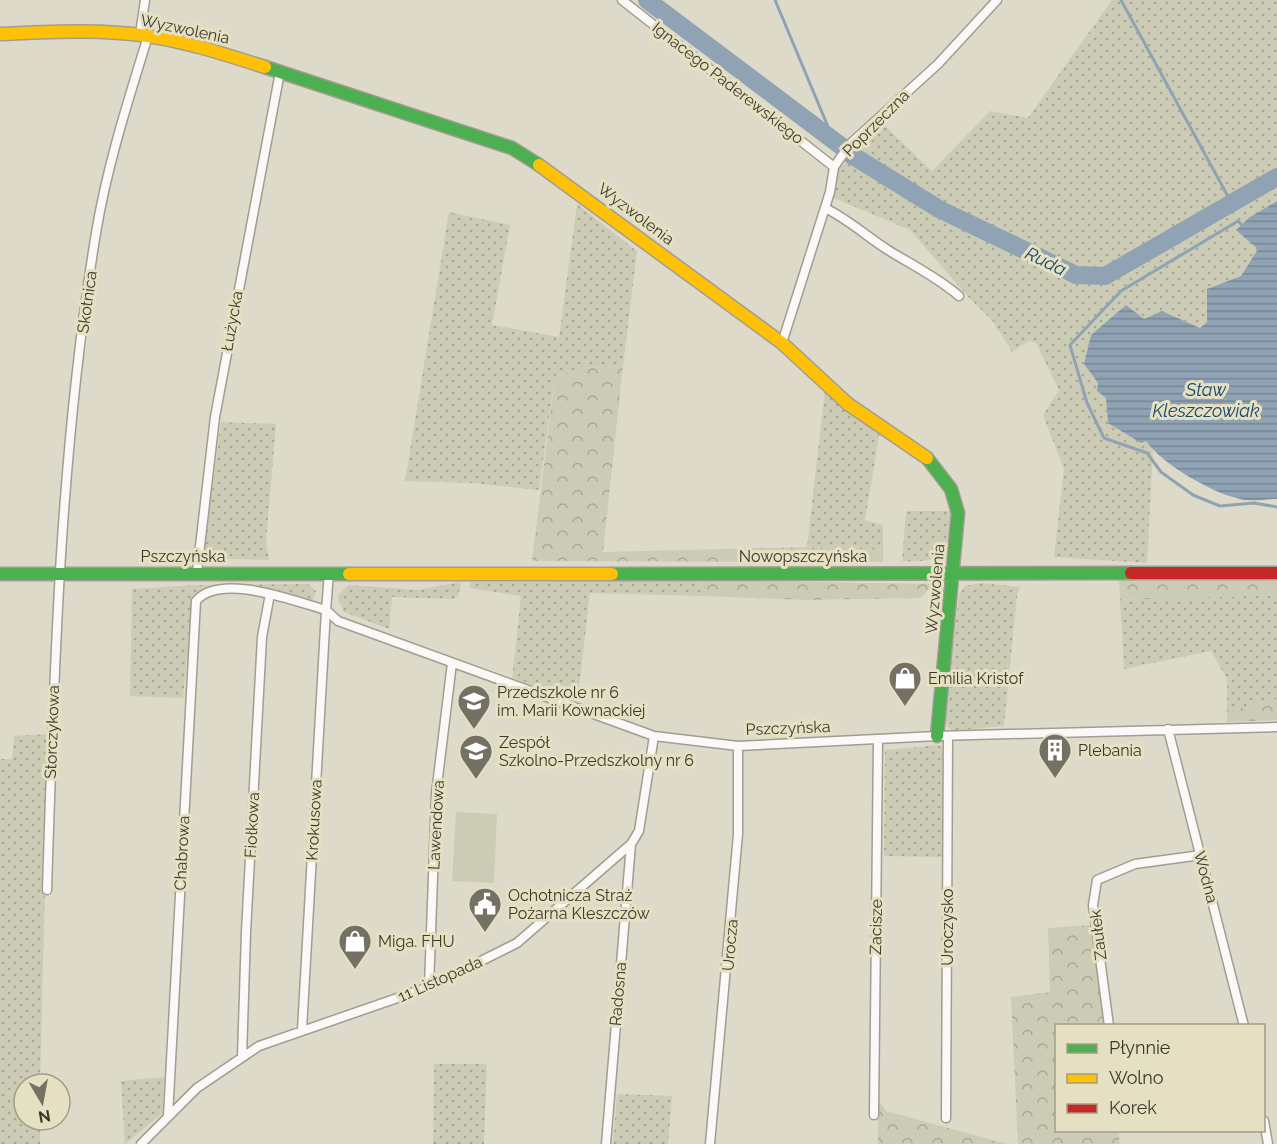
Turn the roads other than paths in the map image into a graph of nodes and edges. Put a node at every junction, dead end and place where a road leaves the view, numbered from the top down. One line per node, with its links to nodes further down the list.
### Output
1 (145, 0): 5 (street)
2 (622, 0): 7 (street, Ignacego Paderewskiego)
3 (997, 0): 7 (street, Poprzeczna)
4 (0, 33): 5 (street, Wyzwolenia)
5 (144, 35): 6 (street, Wyzwolenia); 16 (street, Skotnica)
6 (280, 72): 10 (street, Wyzwolenia); 11 (street, Łużycka)
7 (834, 167): 8 (street, Poprzeczna)
8 (825, 208): 9 (street); 10 (street, Poprzeczna)
9 (959, 296)
10 (782, 343): 13 (street, Wyzwolenia)
11 (197, 573): 12 (street, Pszczyńska); 16 (street, Pszczyńska)
12 (330, 573): 13 (street, Nowopszczyńska); 19 (street)
13 (953, 573): 14 (street, Nowopszczyńska); 24 (street, Wyzwolenia)
14 (1277, 573)
15 (0, 574): 16 (street, Pszczyńska)
16 (60, 574): 29 (street, Storczykowa)
17 (203, 592): 18 (street, Pszczyńska); 36 (street, Chabrowa)
18 (270, 594): 19 (street, Pszczyńska); 34 (street, Fiołkowa)
19 (326, 610): 20 (street, Pszczyńska); 33 (street, Krokusowa)
20 (452, 663): 23 (street, Pszczyńska); 30 (street, Lawendowa)
21 (1277, 727): 22 (street, Pszczyńska)
22 (1168, 729): 24 (street, Pszczyńska); 28 (street, Wodna)
23 (654, 736): 26 (street, Pszczyńska); 27 (street, 11 Listopada)
24 (942, 736): 25 (street, Pszczyńska); 37 (street, Uroczysko)
25 (878, 740): 26 (street, Pszczyńska); 35 (street, Zacisze)
26 (738, 746): 40 (street, Urocza)
27 (631, 844): 30 (street, 11 Listopada); 39 (street, Radosna)
28 (1201, 855): 31 (street, Zaułek); 32 (street, Wodna)
29 (47, 890)
30 (429, 987): 33 (street, 11 Listopada)
31 (1108, 1024)
32 (1243, 1024)
33 (302, 1030): 34 (street, 11 Listopada)
34 (242, 1057): 36 (street, 11 Listopada)
35 (874, 1115)
36 (168, 1116): 38 (street, 11 Listopada)
37 (946, 1118)
38 (141, 1144)
39 (606, 1144)
40 (710, 1144)

